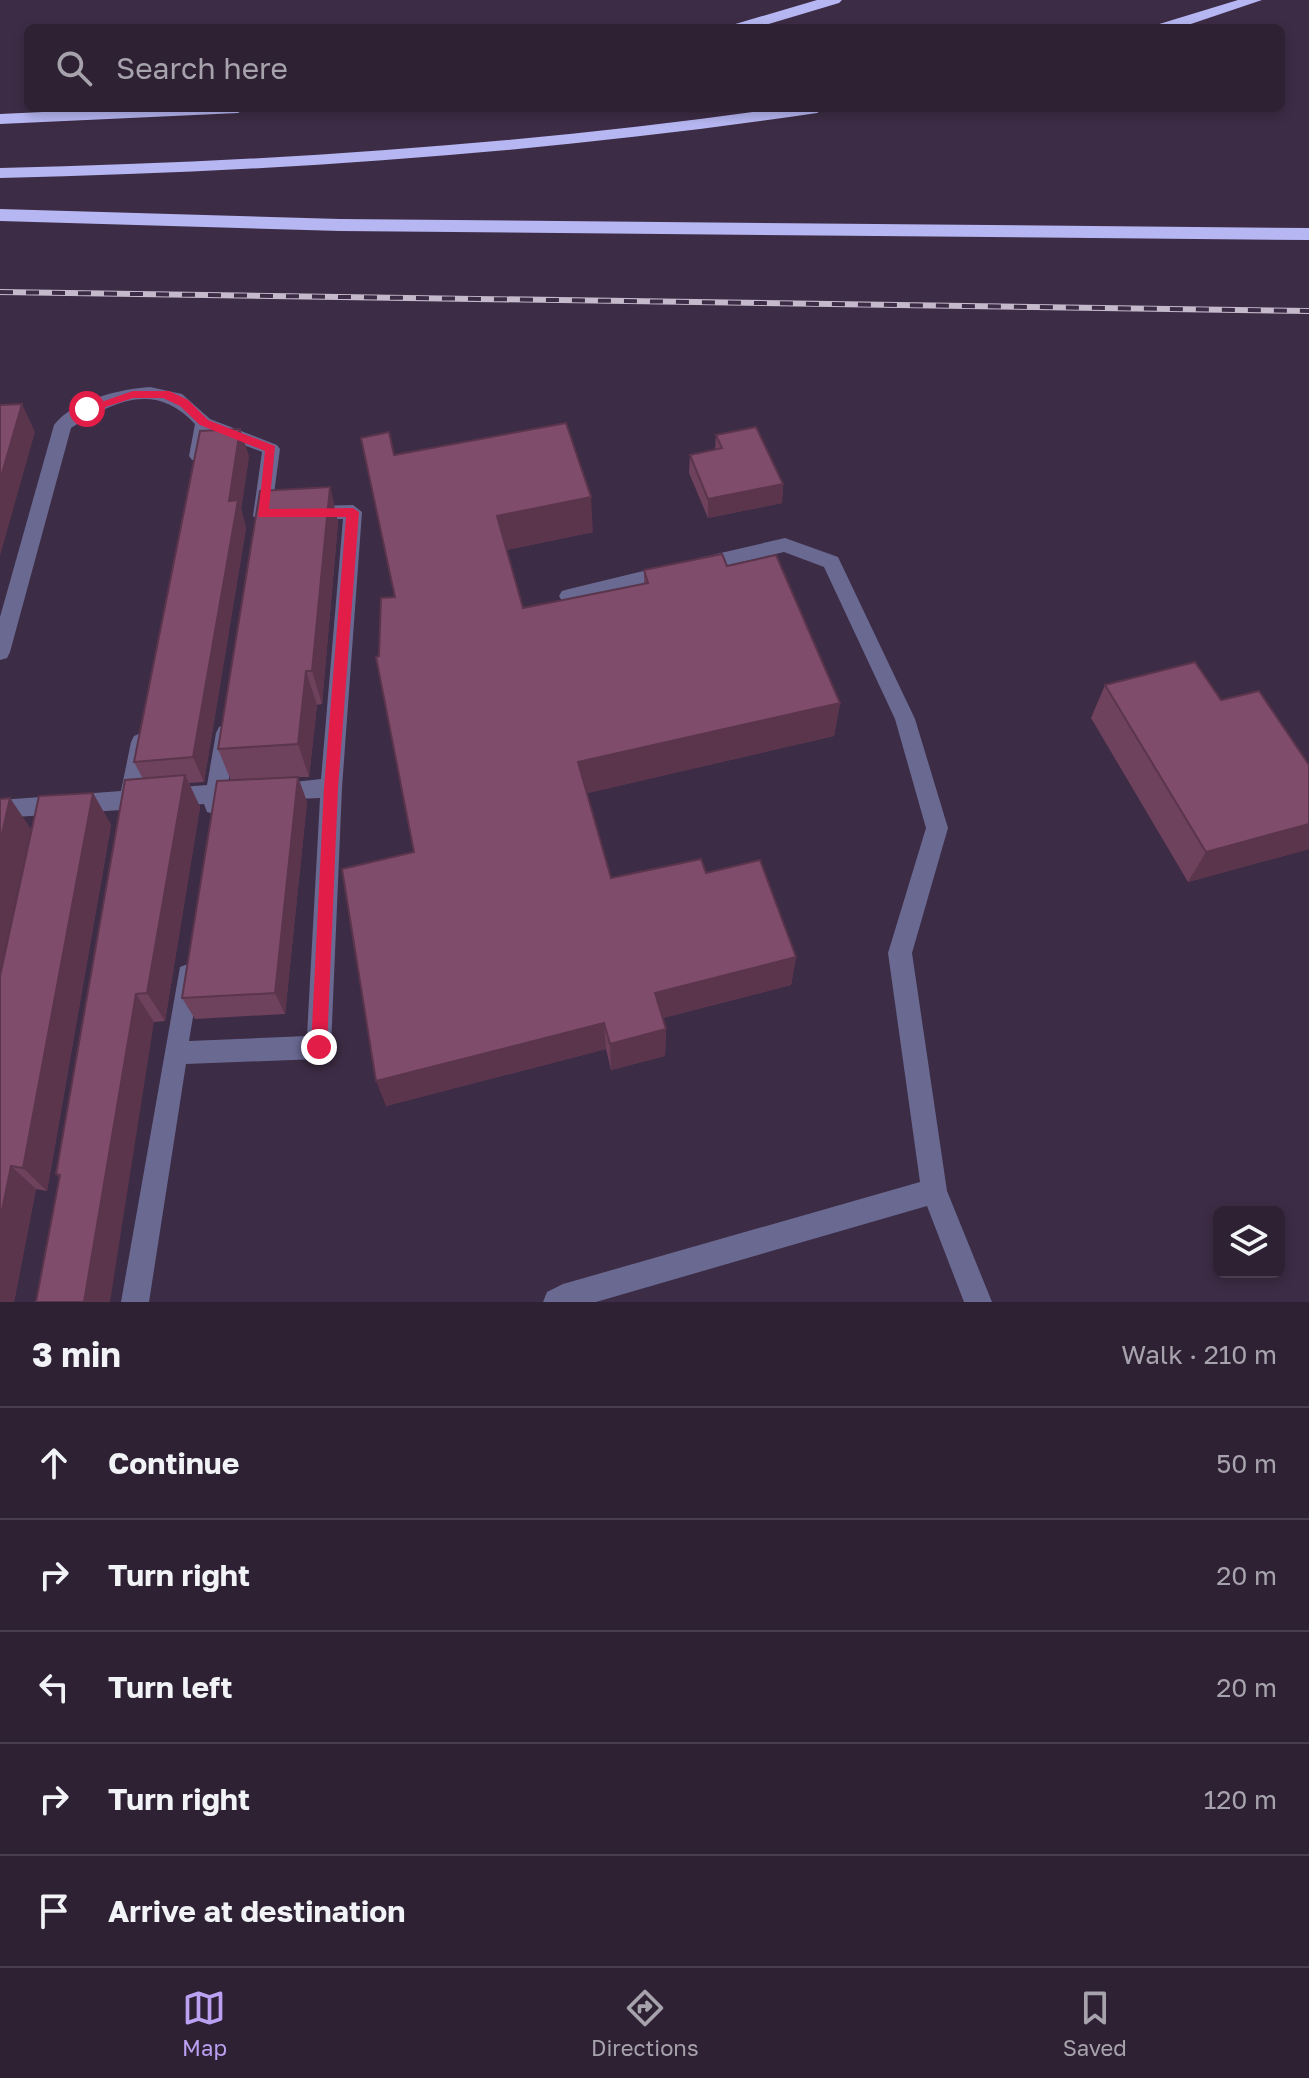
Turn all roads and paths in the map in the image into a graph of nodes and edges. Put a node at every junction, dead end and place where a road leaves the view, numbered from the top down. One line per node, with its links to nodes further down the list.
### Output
1 (834, 0): 3 (highway)
2 (1254, 0): 4 (highway)
3 (752, 24)
4 (1175, 24)
5 (151, 112): 7 (highway)
6 (792, 112): 8 (highway)
7 (0, 119)
8 (0, 173)
9 (0, 215): 10 (highway)
10 (1309, 234)
11 (204, 423): 12 (lane); 14 (lane); 17 (lane)
12 (195, 468)
13 (569, 596): 27 (lane)
14 (0, 652)
15 (229, 716): 18 (lane)
16 (145, 725): 19 (lane)
17 (331, 788): 18 (lane); 26 (lane)
18 (216, 794): 19 (lane); 22 (lane)
19 (130, 800): 20 (lane); 23 (lane)
20 (50, 806): 21 (lane); 24 (lane)
21 (0, 809)
22 (212, 824)
23 (125, 831)
24 (44, 836)
25 (192, 946): 26 (lane)
26 (176, 1053): 28 (lane)
27 (934, 1191): 29 (lane); 30 (lane)
28 (135, 1302)
29 (557, 1302)
30 (978, 1302)

